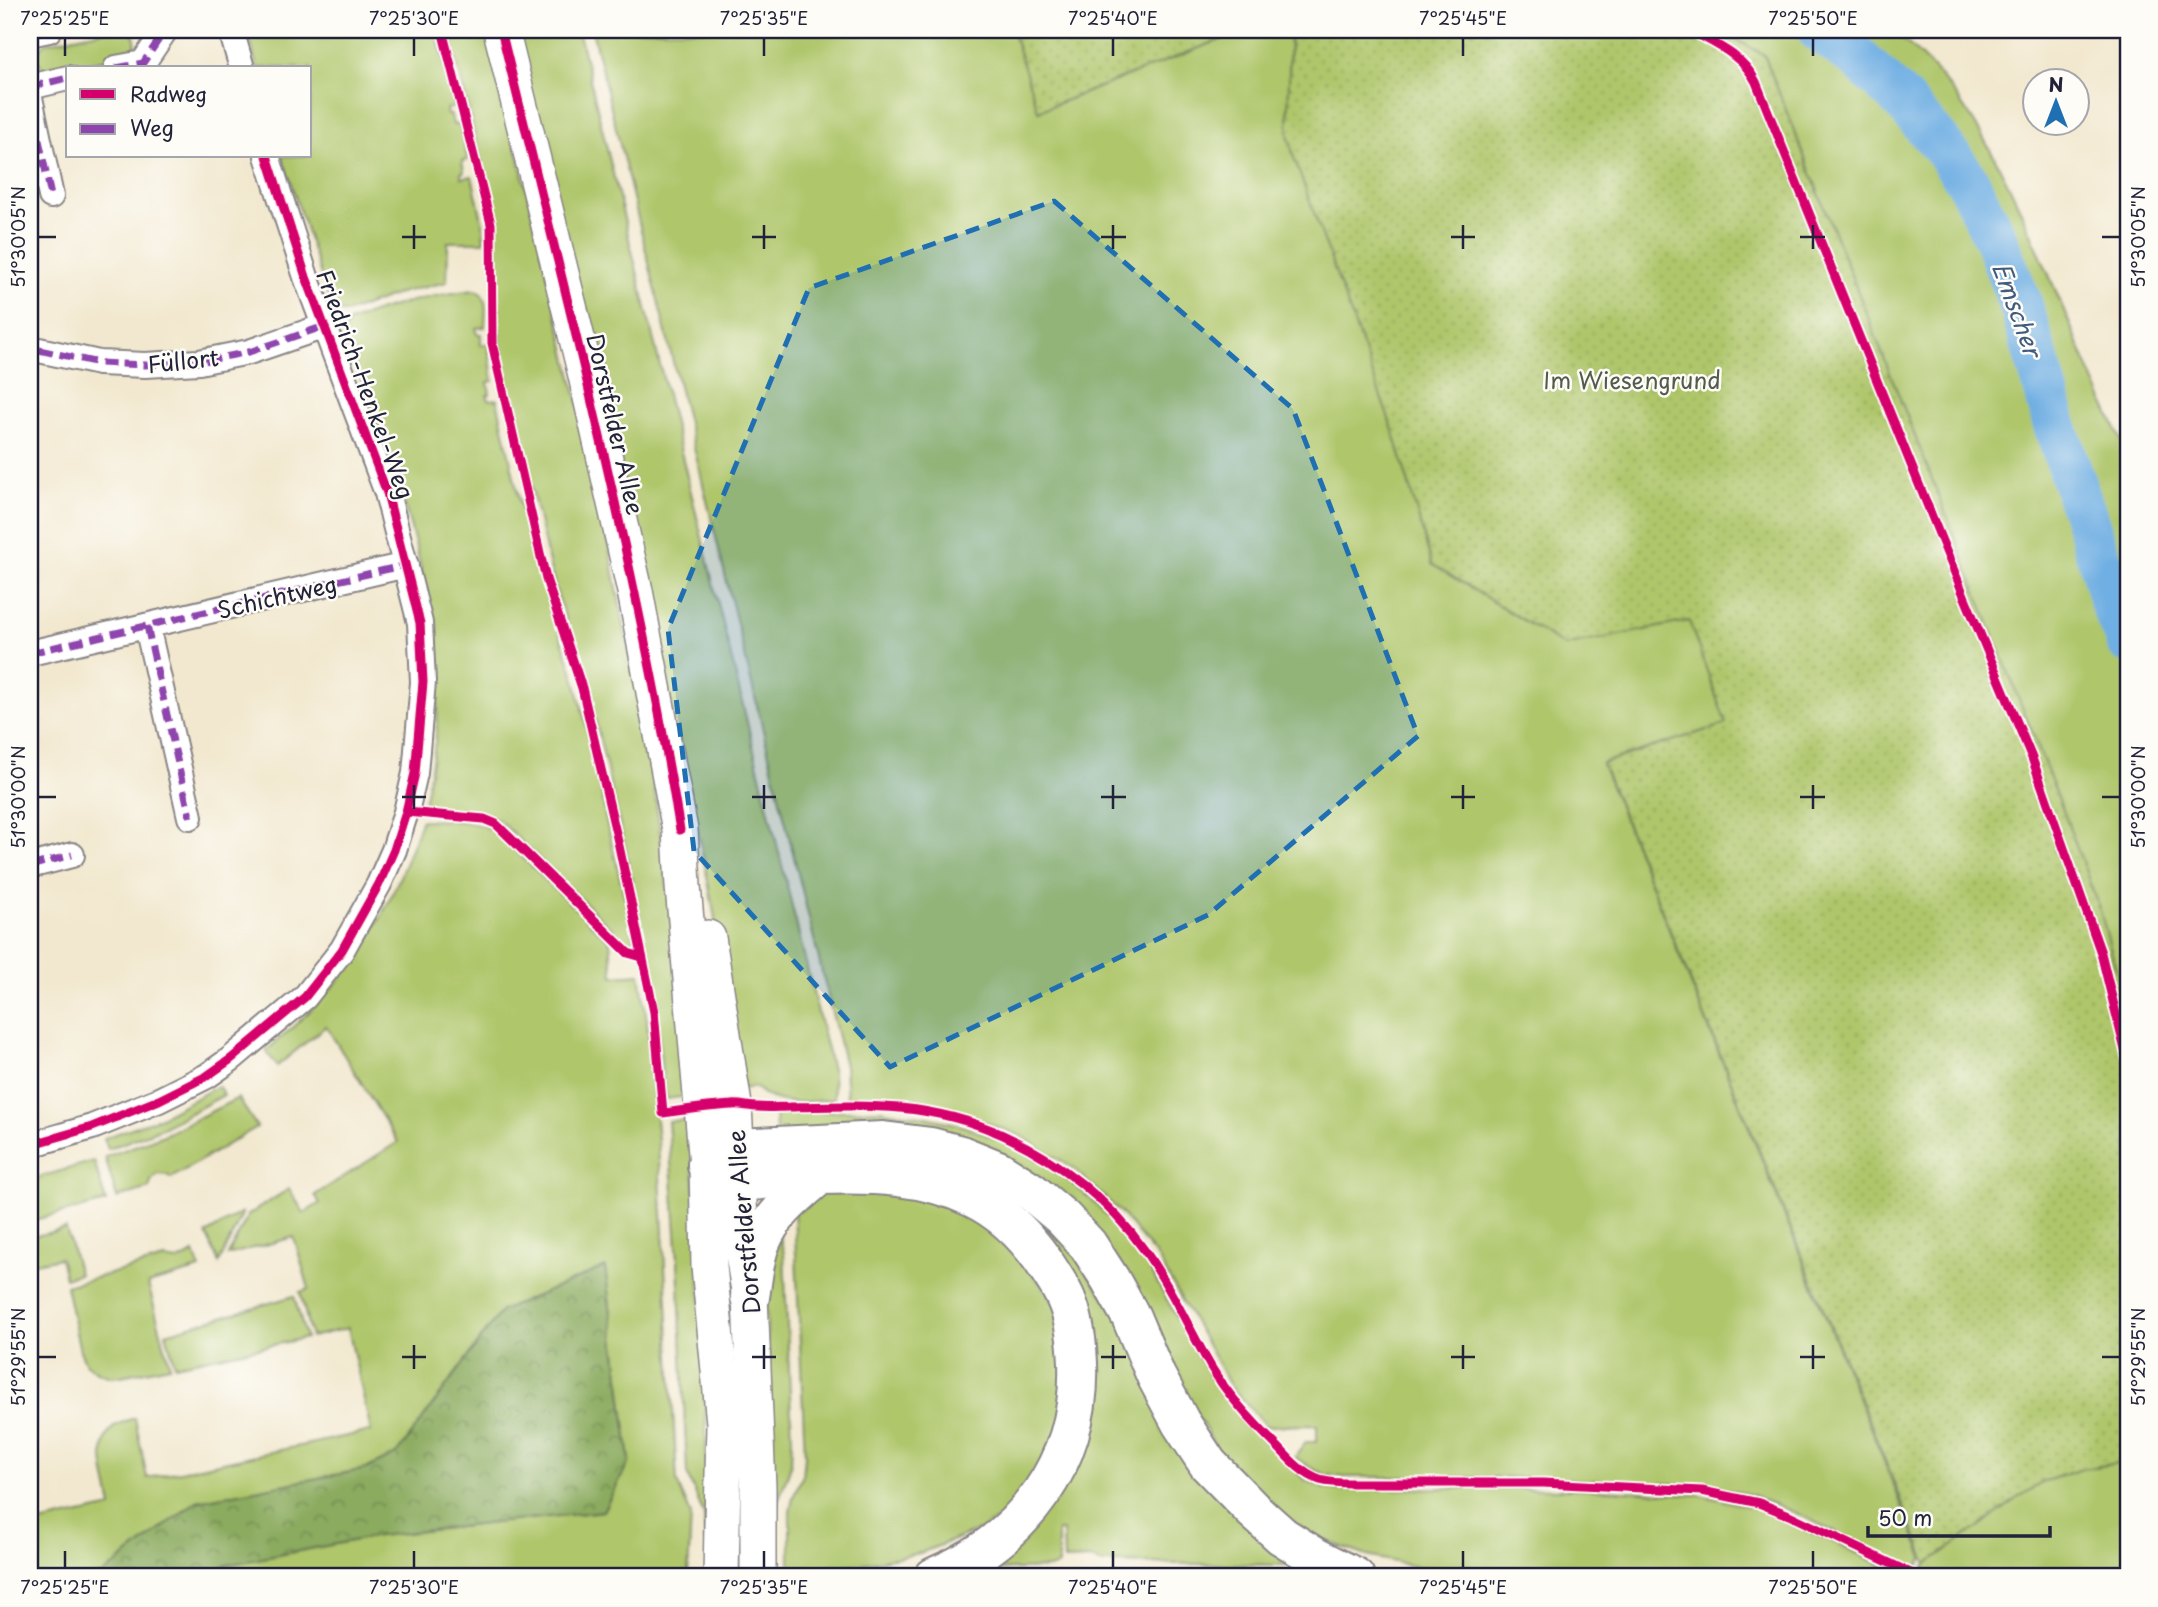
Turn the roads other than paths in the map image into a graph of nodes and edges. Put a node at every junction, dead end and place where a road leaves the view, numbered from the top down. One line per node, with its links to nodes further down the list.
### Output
1 (49, 30): 5 (street)
2 (166, 30): 6 (street)
3 (231, 30): 7 (street)
4 (501, 30): 22 (main road, Dorstfelder Allee)
5 (30, 34)
6 (125, 66)
7 (241, 66)
8 (66, 78): 9 (street)
9 (30, 87)
10 (30, 98): 12 (street)
11 (268, 158): 13 (street, Friedrich-Henkel-Weg)
12 (51, 196)
13 (325, 326): 14 (street, Füllort); 15 (street, Friedrich-Henkel-Weg)
14 (39, 351)
15 (407, 565): 16 (street, Schichtweg); 21 (street, Friedrich-Henkel-Weg)
16 (147, 626): 17 (street, Schichtweg); 18 (street)
17 (30, 653)
18 (190, 817)
19 (72, 855): 20 (street)
20 (30, 866)
21 (30, 1145)
22 (727, 1165): 23 (highway); 24 (main road, Dorstfelder Allee); 25 (main road, Dorstfelder Allee); 28 (highway)
23 (820, 1175): 24 (highway); 27 (highway)
24 (750, 1297): 26 (main road, Dorstfelder Allee)
25 (721, 1577)
26 (758, 1577)
27 (934, 1577)
28 (1355, 1577)

